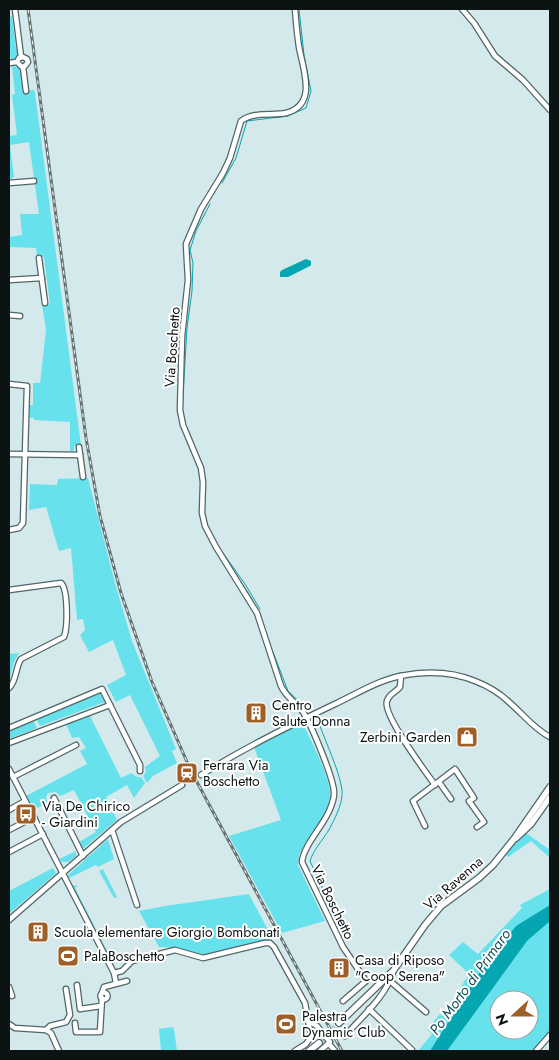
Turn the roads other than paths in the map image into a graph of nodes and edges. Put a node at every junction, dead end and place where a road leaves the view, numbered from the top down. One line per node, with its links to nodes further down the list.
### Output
1 (15, 9): 4 (street)
2 (295, 9): 29 (street, Via Boschetto)
3 (462, 9): 9 (street)
4 (21, 57): 5 (street); 7 (street)
5 (17, 62): 6 (street); 7 (street)
6 (9, 63)
7 (23, 67): 8 (street)
8 (26, 90)
9 (550, 110)
10 (34, 181): 11 (street)
11 (9, 183)
12 (40, 258): 13 (street)
13 (42, 278): 14 (street); 15 (street)
14 (9, 280)
15 (45, 302)
16 (9, 315): 17 (street)
17 (20, 316)
18 (9, 384): 21 (street)
19 (79, 447): 22 (street)
20 (9, 454): 21 (street)
21 (26, 454): 22 (street); 24 (street)
22 (80, 455): 23 (street)
23 (83, 477)
24 (9, 530)
25 (9, 590): 27 (street)
26 (401, 676): 29 (street); 31 (street); 40 (street)
27 (9, 688)
28 (110, 705): 30 (street); 32 (street); 35 (street)
29 (306, 718): 36 (street); 68 (street, Via Boschetto)
30 (9, 728)
31 (550, 737)
32 (9, 743)
33 (76, 745): 37 (street)
34 (9, 769): 37 (street)
35 (140, 772)
36 (201, 775)
37 (13, 778): 45 (street)
38 (439, 782): 40 (street); 44 (street); 50 (street)
39 (182, 785): 52 (street)
40 (435, 785): 49 (street)
41 (550, 787): 48 (main road, Via Ravenna)
42 (550, 797): 48 (main road, Via Ravenna)
43 (54, 798): 55 (street)
44 (451, 799)
45 (25, 801): 46 (street); 47 (street)
46 (9, 810)
47 (34, 817): 51 (street); 53 (street)
48 (526, 825): 59 (main road, Via Ravenna)
49 (425, 826)
50 (477, 827)
51 (9, 830)
52 (112, 830): 55 (street); 57 (street)
53 (43, 834): 54 (street); 56 (street)
54 (9, 852)
55 (83, 856): 56 (street)
56 (63, 874): 58 (street); 60 (street)
57 (137, 905)
58 (9, 920)
59 (393, 971): 62 (street, Via Ravenna); 74 (main road, Via Ravenna)
60 (114, 973): 63 (street); 72 (street)
61 (127, 981): 63 (street)
62 (390, 981): 70 (street, Via Ravenna); 71 (street)
63 (116, 983): 69 (street)
64 (77, 985): 69 (street)
65 (9, 988): 67 (street)
66 (66, 989): 76 (street)
67 (12, 996)
68 (342, 1001)
69 (101, 1006): 73 (street)
70 (369, 1009): 78 (street, Via Ravenna); 81 (street)
71 (426, 1012)
72 (310, 1022): 79 (street); 83 (street)
73 (75, 1023)
74 (339, 1023)
75 (9, 1024): 76 (street)
76 (46, 1030): 82 (street)
77 (550, 1035): 87 (street)
78 (344, 1036)
79 (329, 1042): 85 (street); 86 (street)
80 (319, 1043): 84 (main road)
81 (412, 1050)
82 (59, 1051)
83 (295, 1051)
84 (309, 1051)
85 (320, 1051)
86 (335, 1051)
87 (536, 1051)

